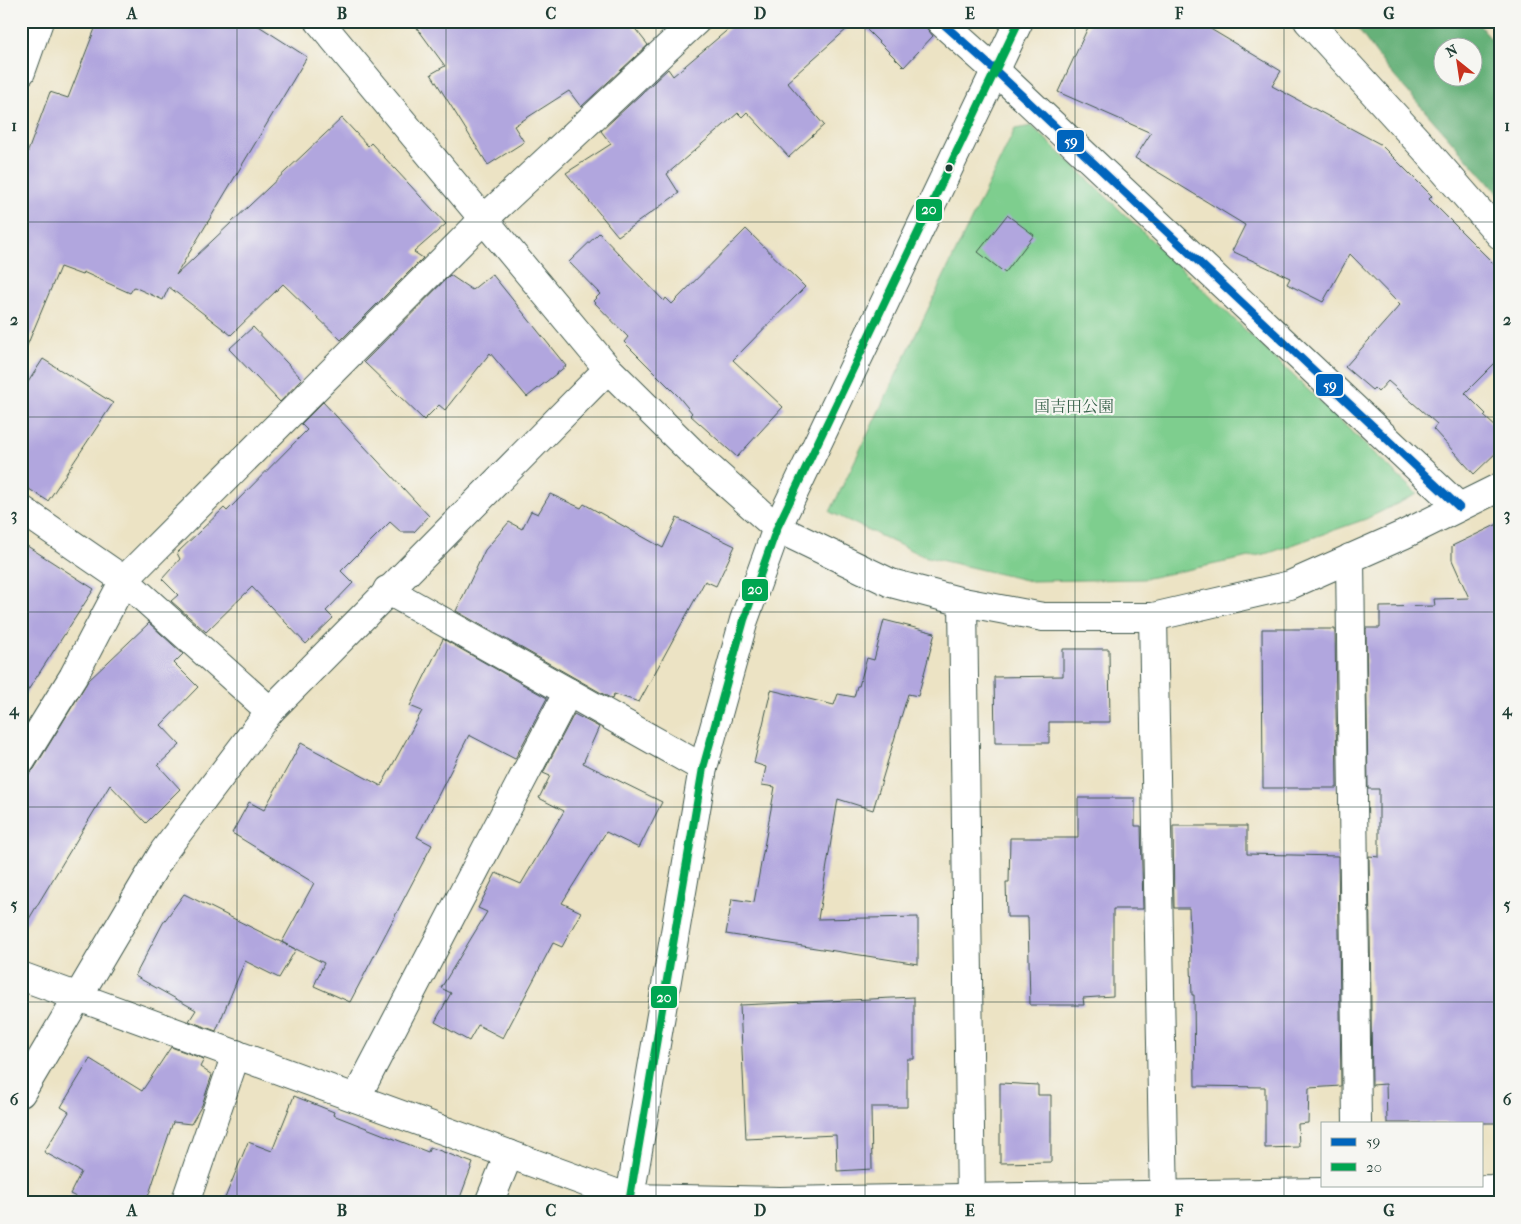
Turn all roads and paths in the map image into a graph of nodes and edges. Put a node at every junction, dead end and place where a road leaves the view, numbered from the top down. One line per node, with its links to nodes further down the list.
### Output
1 (39, 21): 8 (street)
2 (319, 21): 9 (street)
3 (696, 21): 9 (street)
4 (940, 21): 7 (street)
5 (1019, 21): 7 (street)
6 (1308, 21): 10 (street)
7 (996, 71): 13 (street); 15 (street)
8 (21, 72)
9 (483, 220): 11 (street); 17 (street)
10 (1500, 235)
11 (608, 369): 15 (street); 18 (street)
12 (1500, 487): 13 (street)
13 (1459, 506): 16 (street)
14 (21, 509): 17 (street)
15 (777, 528): 19 (street); 24 (street)
16 (1350, 558): 20 (street); 30 (street)
17 (124, 580): 22 (street); 23 (street)
18 (387, 590): 21 (street); 22 (street)
19 (963, 602): 20 (street); 35 (street)
20 (1153, 617): 34 (street)
21 (568, 692): 24 (street); 29 (street)
22 (270, 711): 26 (street)
23 (21, 761)
24 (703, 768): 36 (street)
25 (21, 976): 26 (street)
26 (80, 996): 27 (street); 28 (street)
27 (236, 1054): 29 (street); 38 (street)
28 (21, 1093)
29 (356, 1098): 31 (street)
30 (1357, 1122)
31 (509, 1154): 36 (street); 39 (street)
32 (1500, 1189): 33 (street)
33 (1358, 1193): 34 (street)
34 (1164, 1199): 35 (street)
35 (971, 1200): 37 (street)
36 (629, 1201): 37 (street)
37 (780, 1202)
38 (185, 1203)
39 (489, 1203)

